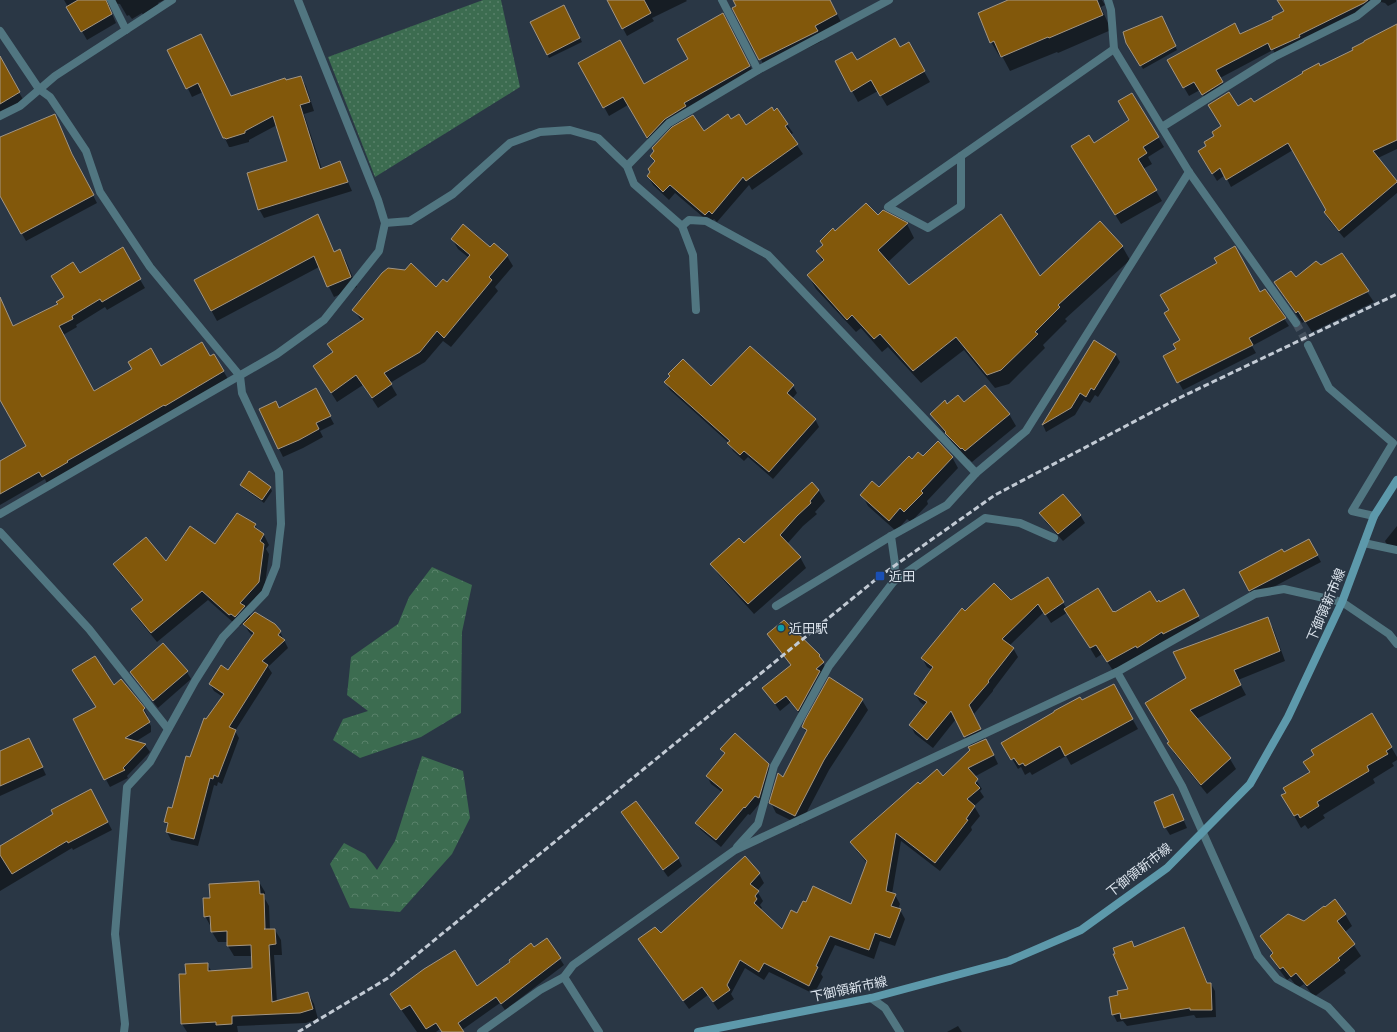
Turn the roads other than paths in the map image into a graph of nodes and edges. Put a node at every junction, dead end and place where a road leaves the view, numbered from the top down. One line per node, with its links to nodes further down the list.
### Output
1 (111, 0): 9 (street)
2 (172, 0): 9 (street)
3 (298, 0): 18 (street)
4 (722, 0): 11 (street)
5 (889, 0): 11 (street)
6 (1108, 0): 10 (street)
7 (1377, 0): 14 (street)
8 (0, 30): 12 (street)
9 (126, 30): 12 (street)
10 (1114, 49): 14 (street); 15 (street)
11 (758, 70): 16 (street)
12 (39, 90): 13 (street); 23 (street)
13 (0, 116)
14 (1162, 127): 17 (street)
15 (961, 156): 15 (street)
16 (627, 166): 18 (street); 19 (street)
17 (1189, 172): 21 (street); 24 (street)
18 (385, 223): 23 (street)
19 (682, 226): 20 (street); 24 (street)
20 (696, 310)
21 (1296, 323)
22 (1308, 345): 27 (street)
23 (240, 376): 26 (street); 38 (street)
24 (976, 472): 29 (street)
25 (1397, 480): 27 (main road, 下御領新市線)
26 (0, 514)
27 (1374, 516): 31 (main road, 下御領新市線)
28 (0, 532): 38 (street)
29 (891, 536): 33 (street); 35 (street)
30 (1054, 538): 33 (street)
31 (1364, 543): 32 (street); 34 (main road, 下御領新市線)
32 (1397, 550)
33 (894, 581): 40 (street)
34 (1342, 602): 36 (street); 37 (street); 39 (main road, 下御領新市線)
35 (776, 606)
36 (1397, 644)
37 (1117, 672): 39 (street); 40 (street)
38 (168, 729): 43 (street)
39 (1203, 832): 42 (main road, 下御領新市線); 48 (street)
40 (735, 850): 41 (street)
41 (564, 977): 44 (street); 45 (street)
42 (871, 998): 46 (main road, 下御領新市線); 47 (street)
43 (124, 1032)
44 (481, 1032)
45 (599, 1032)
46 (698, 1032)
47 (900, 1032)
48 (1351, 1032)

